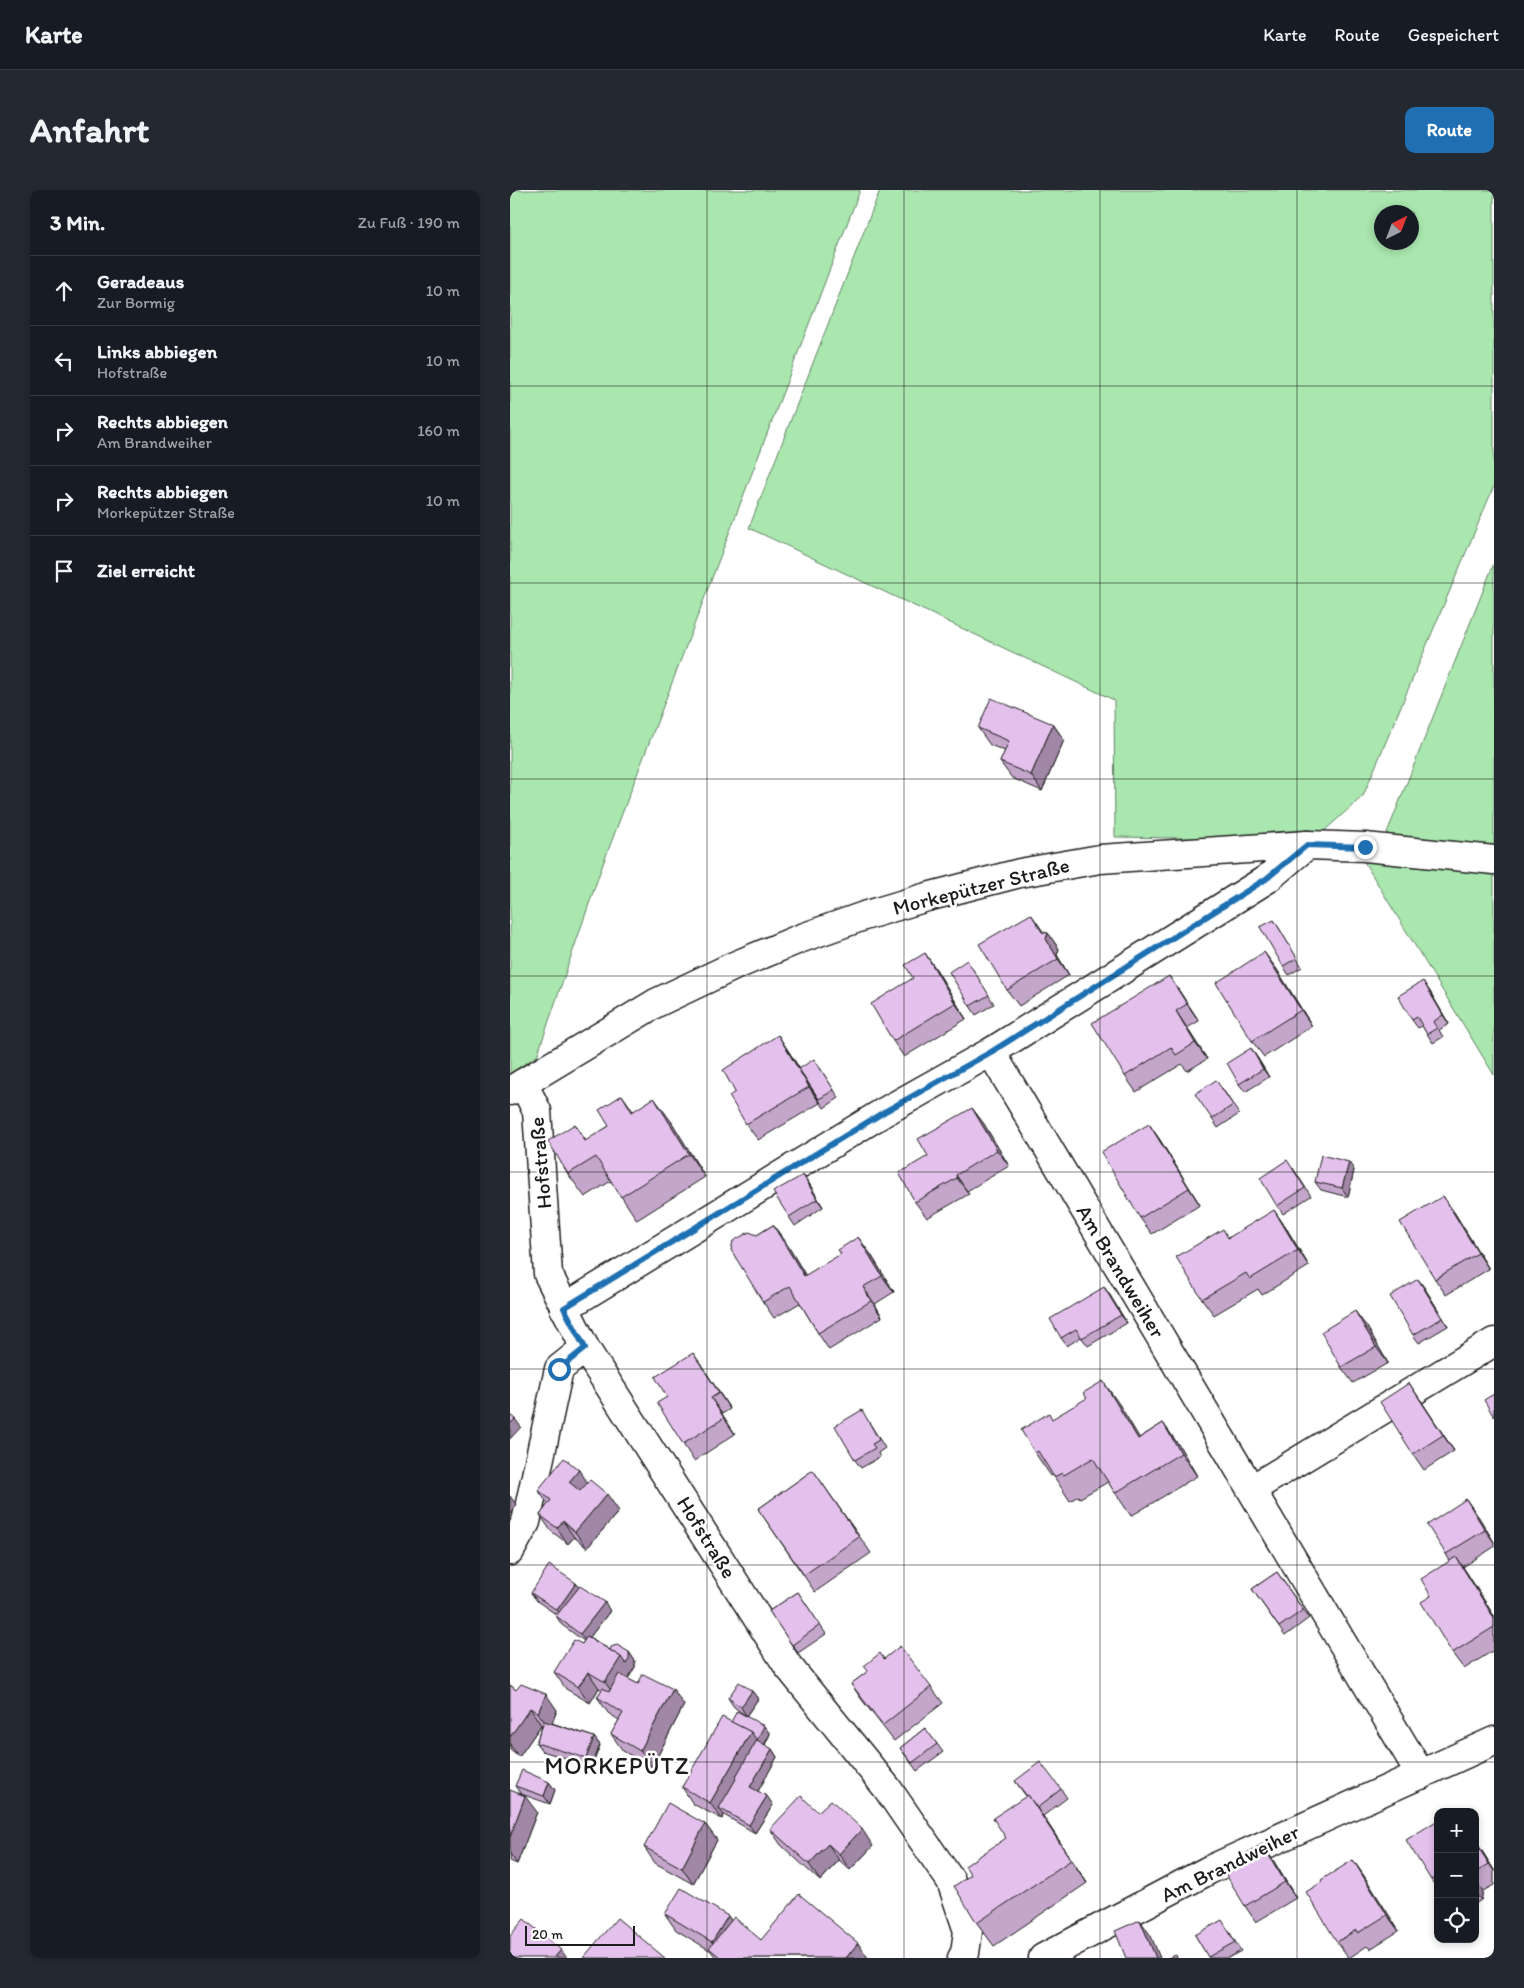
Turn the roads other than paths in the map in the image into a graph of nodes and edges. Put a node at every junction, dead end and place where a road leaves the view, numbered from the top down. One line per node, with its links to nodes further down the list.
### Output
1 (1307, 845): 2 (street, Morkepützer Straße); 3 (street); 4 (street, Morkepützer Straße)
2 (1494, 860)
3 (991, 1052): 5 (street); 8 (street, Am Brandweiher)
4 (516, 1087): 5 (street, Hofstraße)
5 (564, 1308): 7 (street, Hofstraße)
6 (1494, 1342): 8 (street)
7 (585, 1348): 9 (street); 12 (street, Hofstraße)
8 (1252, 1489): 11 (street, Am Brandweiher)
9 (510, 1551)
10 (1494, 1741): 11 (street, Am Brandweiher)
11 (1421, 1774): 13 (street, Am Brandweiher)
12 (962, 1958)
13 (1043, 1958)

